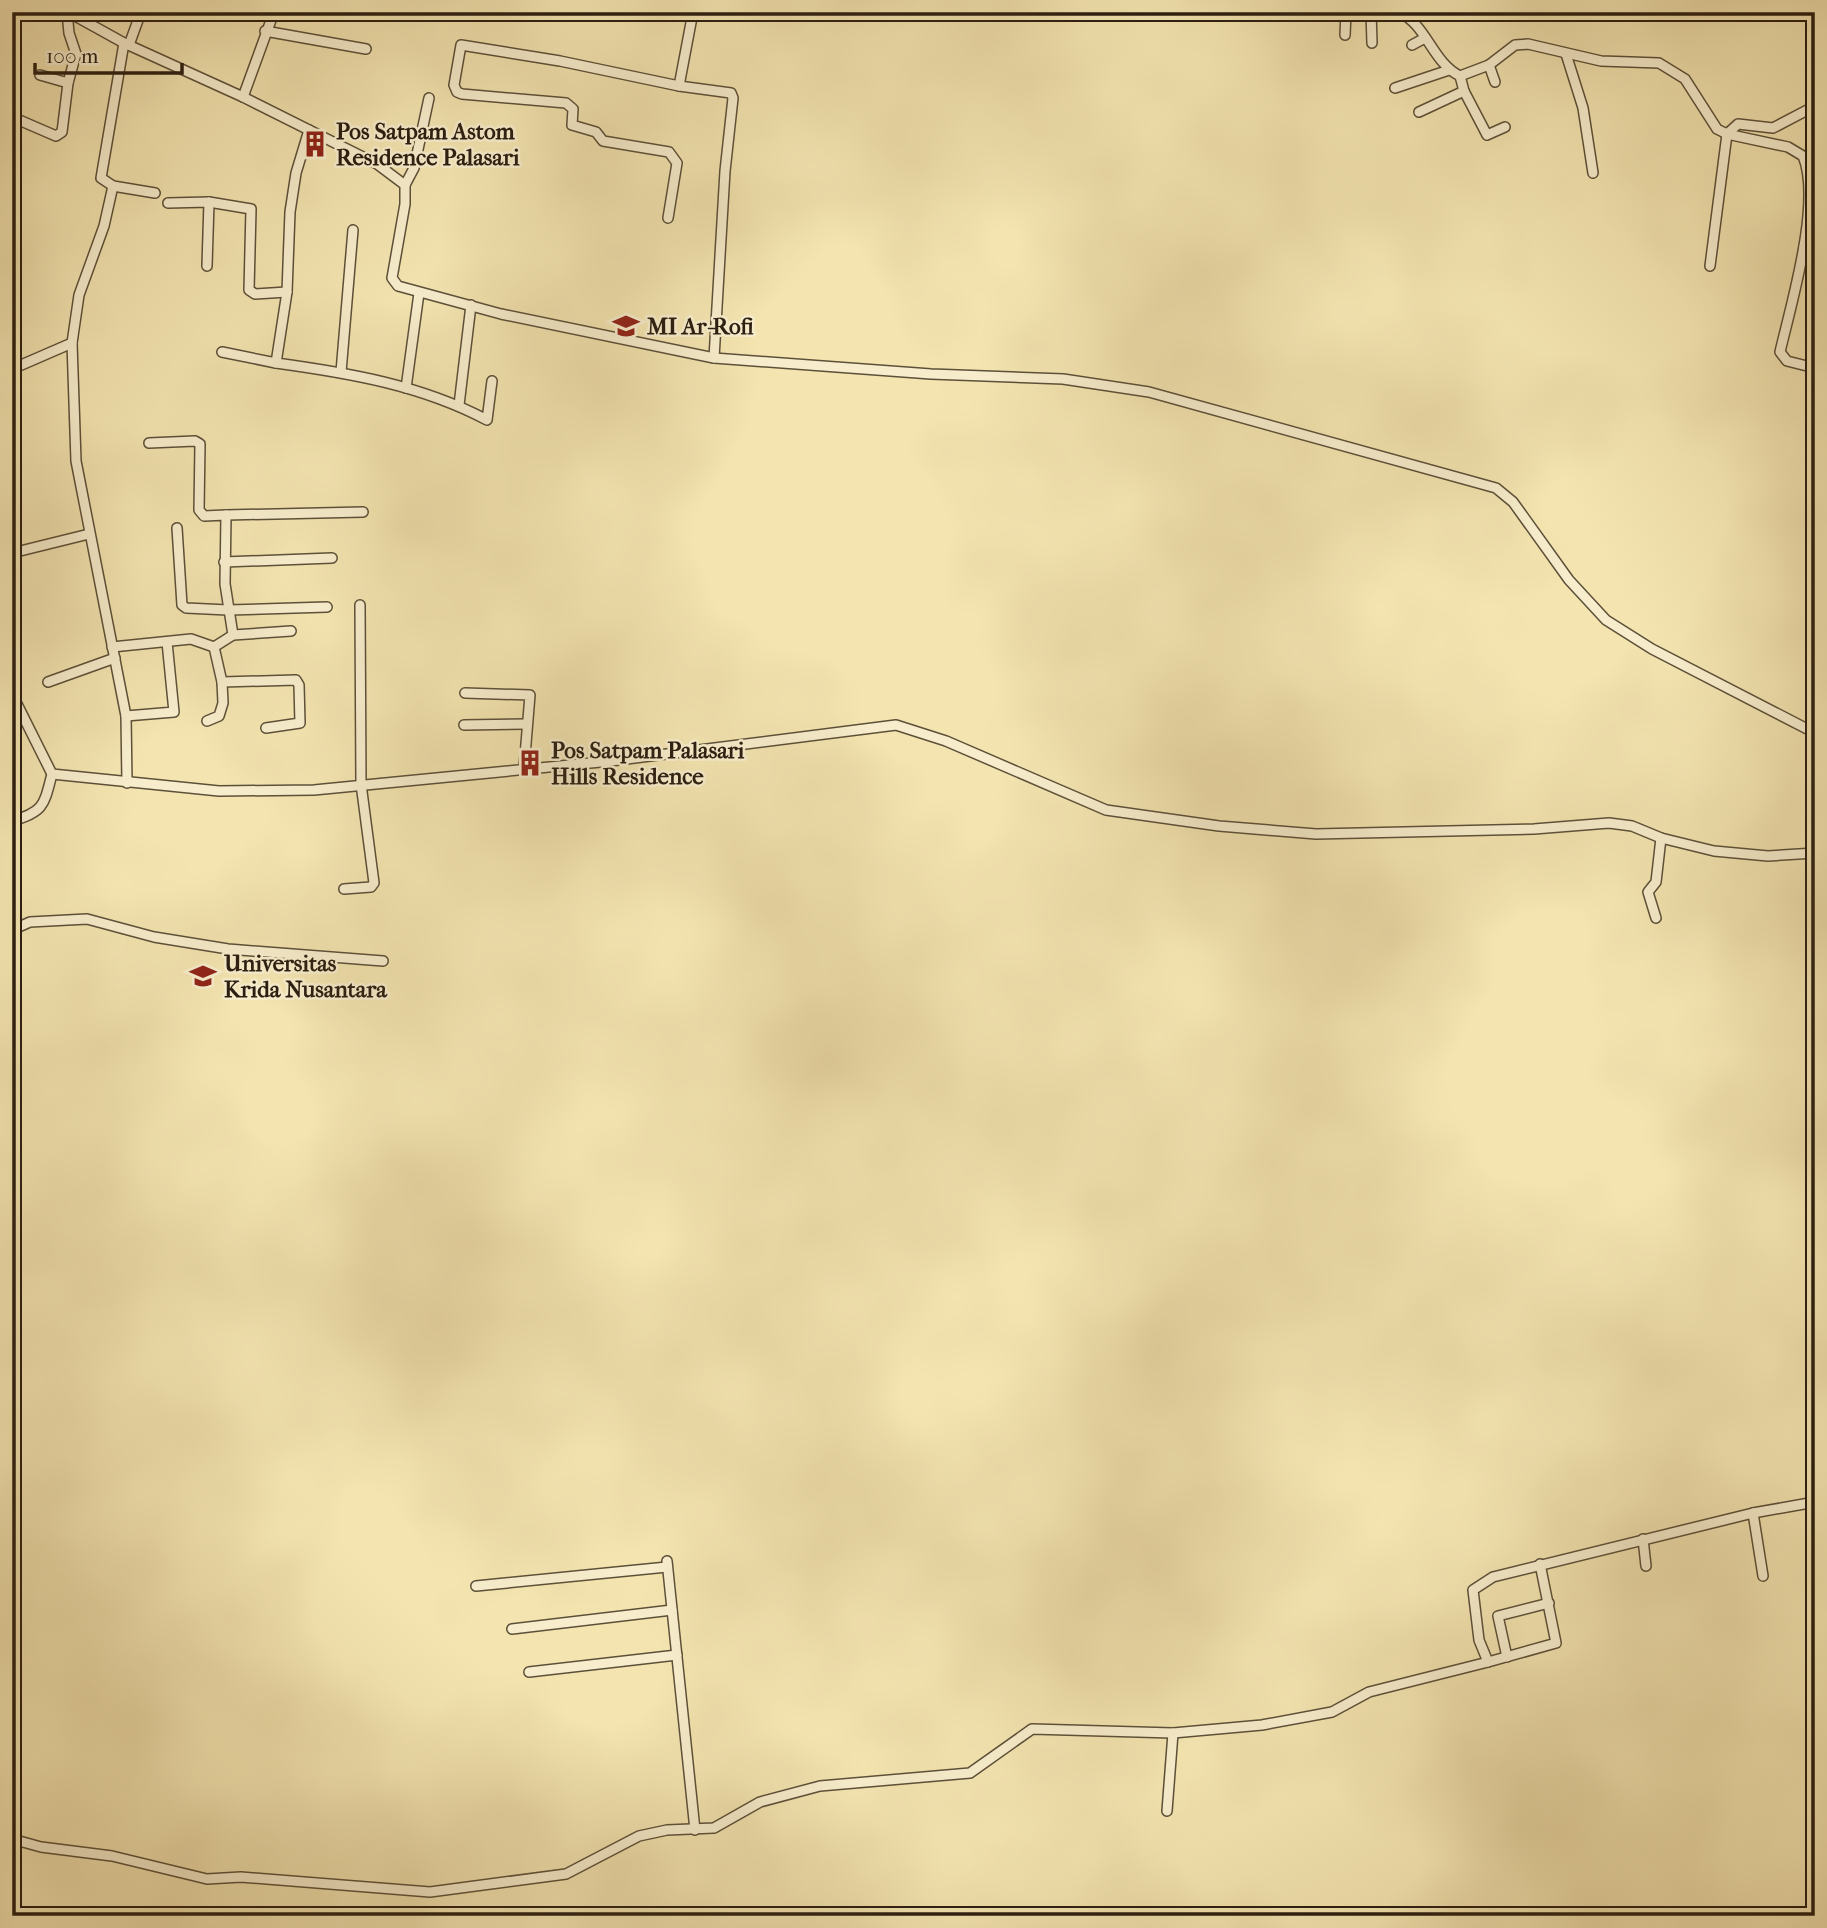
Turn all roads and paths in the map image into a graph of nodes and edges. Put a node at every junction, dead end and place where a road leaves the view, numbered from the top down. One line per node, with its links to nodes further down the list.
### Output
1 (68, 12): 13 (street); 22 (street)
2 (141, 12): 13 (street)
3 (255, 12): 8 (street)
4 (693, 12): 23 (street)
5 (1346, 12): 10 (street)
6 (1371, 12): 12 (street)
7 (1406, 13): 11 (street)
8 (273, 14): 9 (street)
9 (265, 31): 15 (street); 26 (street)
10 (1345, 35)
11 (1425, 38): 14 (street); 18 (street)
12 (1372, 43)
13 (127, 44): 26 (street); 36 (street)
14 (1412, 45)
15 (366, 49)
16 (1566, 54): 17 (street); 33 (street); 34 (street)
17 (1489, 65): 20 (street); 21 (street)
18 (1449, 70): 20 (street); 24 (street)
19 (40, 75): 22 (street)
20 (1460, 76): 25 (street)
21 (1495, 82)
22 (68, 83): 30 (street)
23 (679, 86): 40 (street); 51 (street)
24 (1395, 88)
25 (1464, 91): 29 (street); 31 (street)
26 (243, 97): 32 (street)
27 (429, 98): 35 (street)
28 (1815, 106): 33 (street)
29 (1419, 112)
30 (12, 117)
31 (1505, 127)
32 (309, 130): 35 (street); 46 (street)
33 (1727, 135): 42 (street); 45 (street)
34 (1593, 173)
35 (405, 185): 47 (street)
36 (113, 186): 37 (street); 49 (street)
37 (155, 193)
38 (209, 202): 39 (street); 44 (street); 46 (street)
39 (168, 203)
40 (668, 218)
41 (353, 230): 55 (street)
42 (1804, 247): 43 (street); 53 (street)
43 (1815, 250)
44 (207, 266)
45 (1710, 266)
46 (287, 292): 52 (street)
47 (419, 293): 48 (street); 57 (street)
48 (471, 304): 51 (street); 58 (street)
49 (72, 343): 54 (street); 63 (street)
50 (222, 352): 52 (street)
51 (714, 358): 85 (street)
52 (276, 363): 55 (street)
53 (1815, 368)
54 (12, 369)
55 (341, 372): 57 (street)
56 (492, 381): 58 (street)
57 (406, 388): 58 (street)
58 (459, 405)
59 (149, 443): 61 (street)
60 (363, 512): 61 (street)
61 (226, 515): 66 (street)
62 (177, 528): 69 (street)
63 (89, 534): 64 (street); 73 (street)
64 (12, 553)
65 (332, 558): 66 (street)
66 (224, 562): 69 (street)
67 (359, 605): 89 (street)
68 (327, 607): 69 (street)
69 (228, 610): 71 (street)
70 (291, 631): 71 (street)
71 (233, 635): 74 (street)
72 (167, 642): 73 (street); 74 (street); 80 (street)
73 (112, 647): 75 (street)
74 (214, 648): 77 (street)
75 (115, 659): 76 (street); 80 (street)
76 (48, 682)
77 (222, 682): 81 (street); 84 (street)
78 (465, 693): 82 (street)
79 (12, 694): 87 (street)
80 (126, 716): 88 (street)
81 (207, 721)
82 (527, 724): 83 (street); 86 (street)
83 (464, 725)
84 (267, 728)
85 (1815, 733)
86 (524, 768): 89 (street); 91 (street)
87 (51, 774): 88 (street); 90 (street)
88 (127, 783): 89 (street)
89 (361, 784): 93 (street)
90 (12, 821)
91 (1661, 838): 92 (street); 94 (street)
92 (1815, 853)
93 (344, 889)
94 (1656, 918)
95 (12, 930): 96 (street)
96 (383, 961)
97 (1815, 1502): 98 (street)
98 (1753, 1513): 99 (street); 102 (street)
99 (1643, 1539): 100 (street); 101 (street)
100 (1540, 1563): 104 (street); 109 (street)
101 (1646, 1566)
102 (1763, 1576)
103 (476, 1586): 105 (street)
104 (1549, 1603): 108 (street); 108 (street)
105 (672, 1610): 106 (street); 107 (street)
106 (512, 1629)
107 (677, 1655): 110 (street); 113 (street)
108 (1507, 1657): 109 (street)
109 (1488, 1662): 111 (street)
110 (529, 1672)
111 (1173, 1733): 112 (street); 113 (street)
112 (1167, 1811)
113 (695, 1830): 114 (street)
114 (12, 1839)

